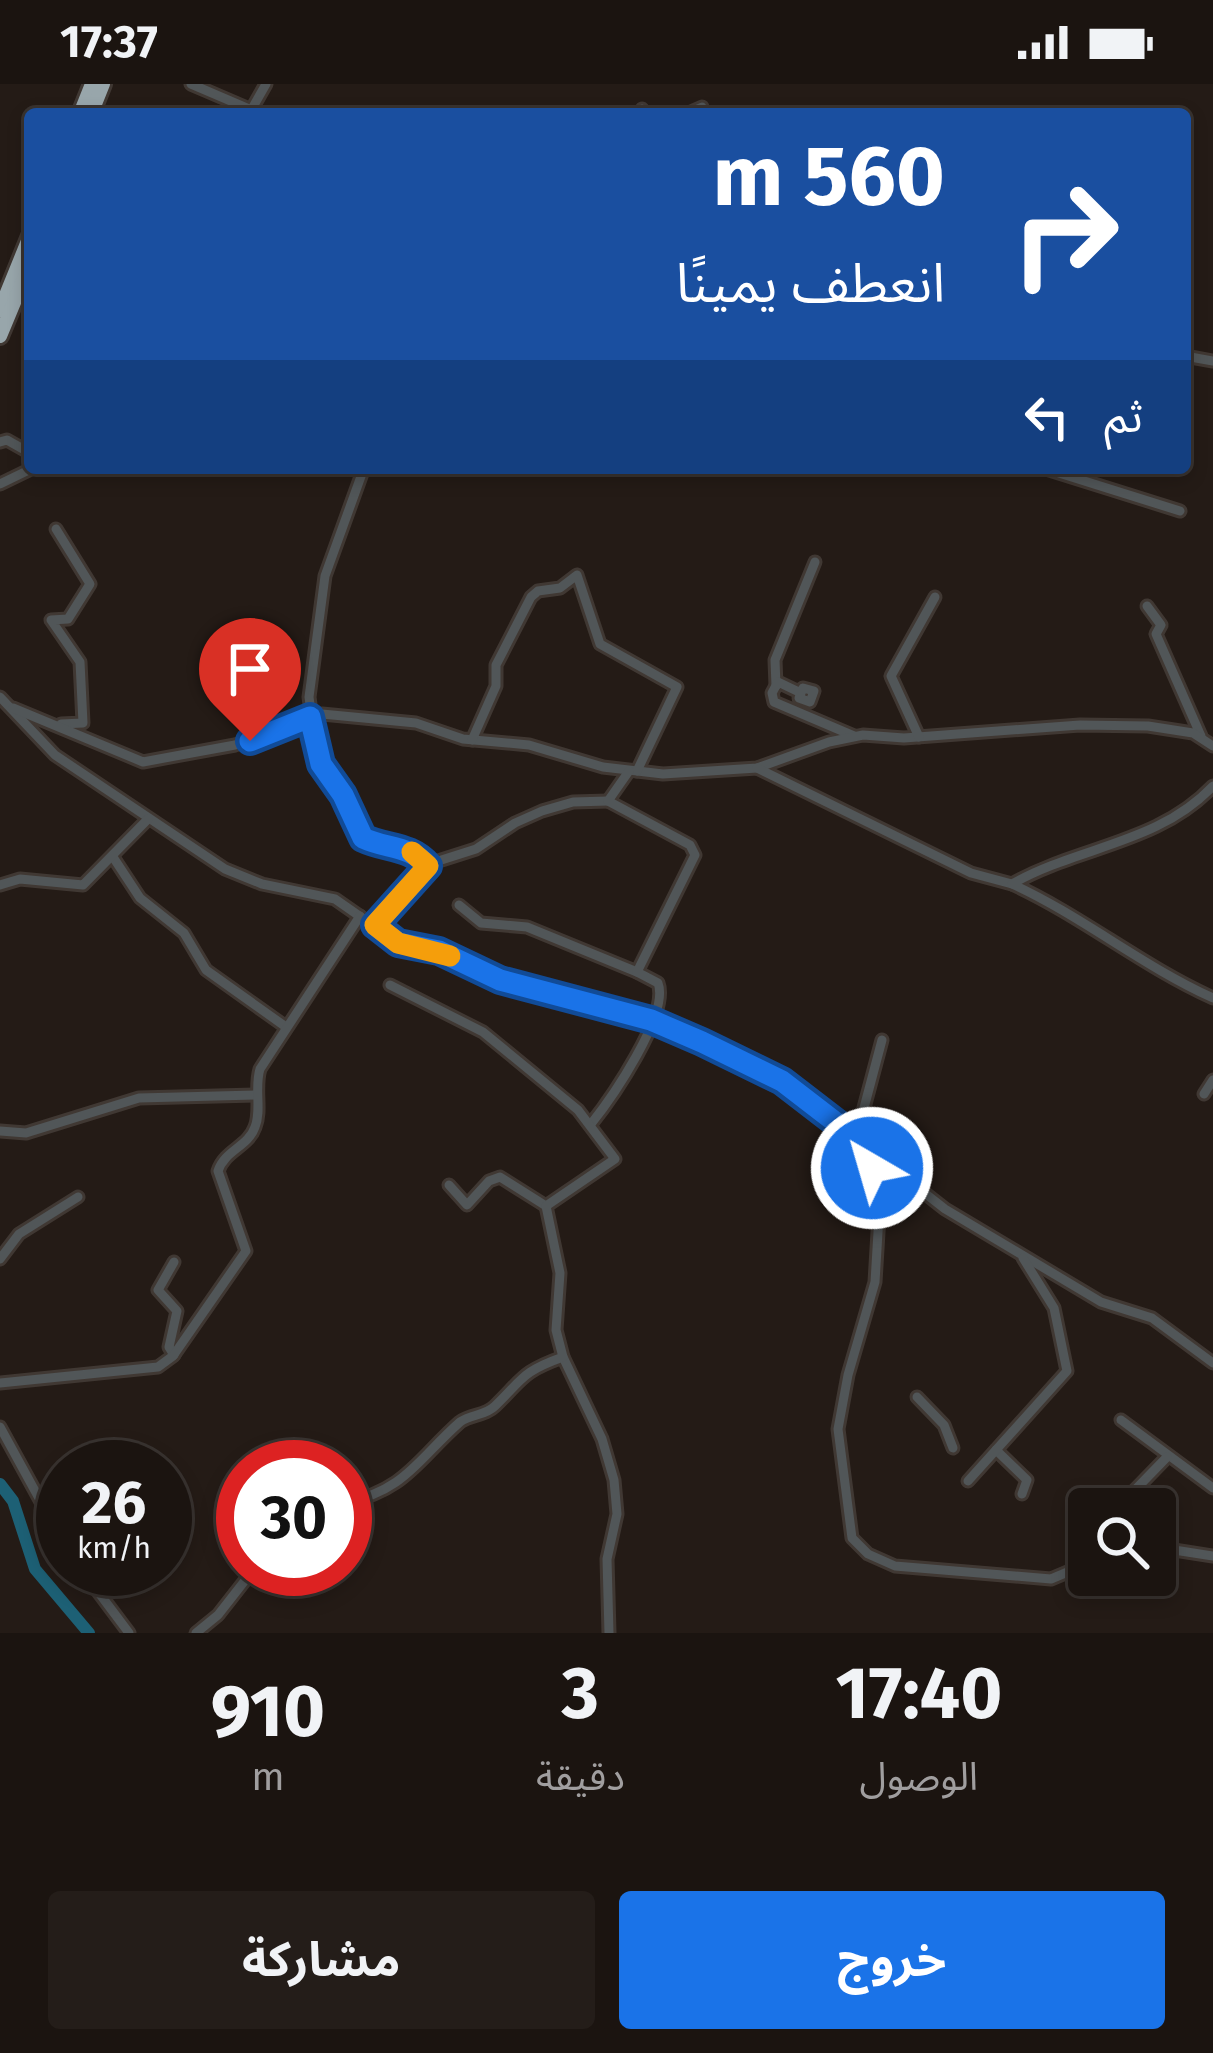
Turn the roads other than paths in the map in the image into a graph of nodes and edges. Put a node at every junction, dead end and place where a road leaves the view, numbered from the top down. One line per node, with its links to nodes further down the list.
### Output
1 (191, 84): 4 (street)
2 (278, 84): 3 (street)
3 (265, 87)
4 (245, 108)
5 (24, 254): 7 (highway)
6 (24, 276): 7 (highway)
7 (1, 323)
8 (362, 474): 19 (street)
9 (1062, 474): 10 (street)
10 (1180, 511)
11 (56, 529): 20 (street)
12 (815, 562): 15 (street)
13 (935, 597): 23 (street)
14 (1148, 605): 22 (street)
15 (776, 686): 16 (street); 21 (street)
16 (801, 693)
17 (0, 697): 18 (street)
18 (11, 708): 20 (street); 30 (street)
19 (310, 717): 20 (street); 24 (street); 32 (street)
20 (44, 720)
21 (856, 736): 23 (street); 26 (street)
22 (1202, 736): 23 (street); 25 (street)
23 (919, 737)
24 (472, 740): 27 (street); 27 (street)
25 (1213, 746)
26 (757, 769): 27 (street); 33 (street)
27 (633, 771): 29 (street)
28 (1213, 786): 33 (street)
29 (608, 801): 32 (street); 38 (street)
30 (148, 819): 31 (street); 36 (street)
31 (113, 857): 34 (street); 42 (street)
32 (428, 866): 37 (street)
33 (1012, 884): 40 (street)
34 (0, 885)
35 (459, 905): 38 (street)
36 (360, 916): 37 (street); 42 (street)
37 (375, 925): 41 (street)
38 (637, 973): 41 (street)
39 (390, 985): 47 (street)
40 (1213, 998)
41 (651, 1020): 47 (street); 49 (street)
42 (286, 1027): 46 (street)
43 (882, 1040): 49 (street)
44 (1213, 1079): 45 (street)
45 (1204, 1094)
46 (255, 1095): 48 (street); 56 (street)
47 (591, 1124): 52 (street)
48 (0, 1132)
49 (856, 1138): 53 (street); 74 (street)
50 (449, 1185): 52 (street)
51 (78, 1197): 54 (street)
52 (546, 1206): 57 (street)
53 (1020, 1254): 58 (street); 64 (street)
54 (0, 1259)
55 (174, 1262): 56 (street)
56 (174, 1354): 59 (street)
57 (563, 1358): 71 (street); 79 (street)
58 (1213, 1364)
59 (0, 1383)
60 (917, 1397): 63 (street)
61 (1121, 1420): 65 (street)
62 (0, 1427): 69 (street)
63 (953, 1448)
64 (996, 1450): 66 (street); 70 (street)
65 (1167, 1457): 67 (street); 68 (street)
66 (968, 1481)
67 (1137, 1488)
68 (1213, 1488)
69 (36, 1493)
70 (1022, 1494)
71 (372, 1496)
72 (1176, 1550): 73 (street)
73 (1213, 1556)
74 (1068, 1571)
75 (101, 1596): 77 (street)
76 (233, 1596): 78 (street)
77 (129, 1633)
78 (196, 1633)
79 (609, 1633)

